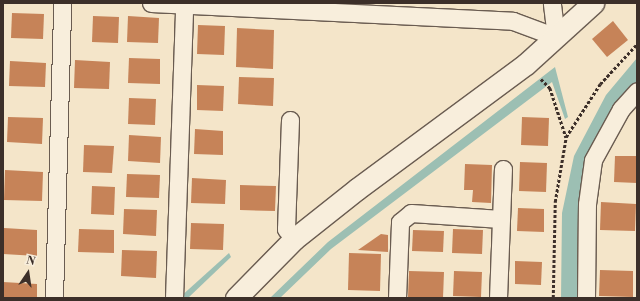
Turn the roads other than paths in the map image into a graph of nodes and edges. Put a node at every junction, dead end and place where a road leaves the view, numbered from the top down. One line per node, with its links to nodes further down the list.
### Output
1 (62, 3): 12 (street)
2 (151, 3): 5 (street)
3 (552, 3): 6 (street)
4 (593, 3): 6 (street)
5 (184, 5): 6 (street); 13 (street)
6 (556, 37): 11 (street)
7 (637, 91): 17 (street)
8 (290, 120): 11 (street)
9 (503, 168): 10 (street)
10 (501, 219): 15 (street); 16 (street)
11 (294, 239): 14 (street)
12 (54, 298)
13 (174, 298)
14 (236, 298)
15 (396, 298)
16 (498, 298)
17 (586, 298)

